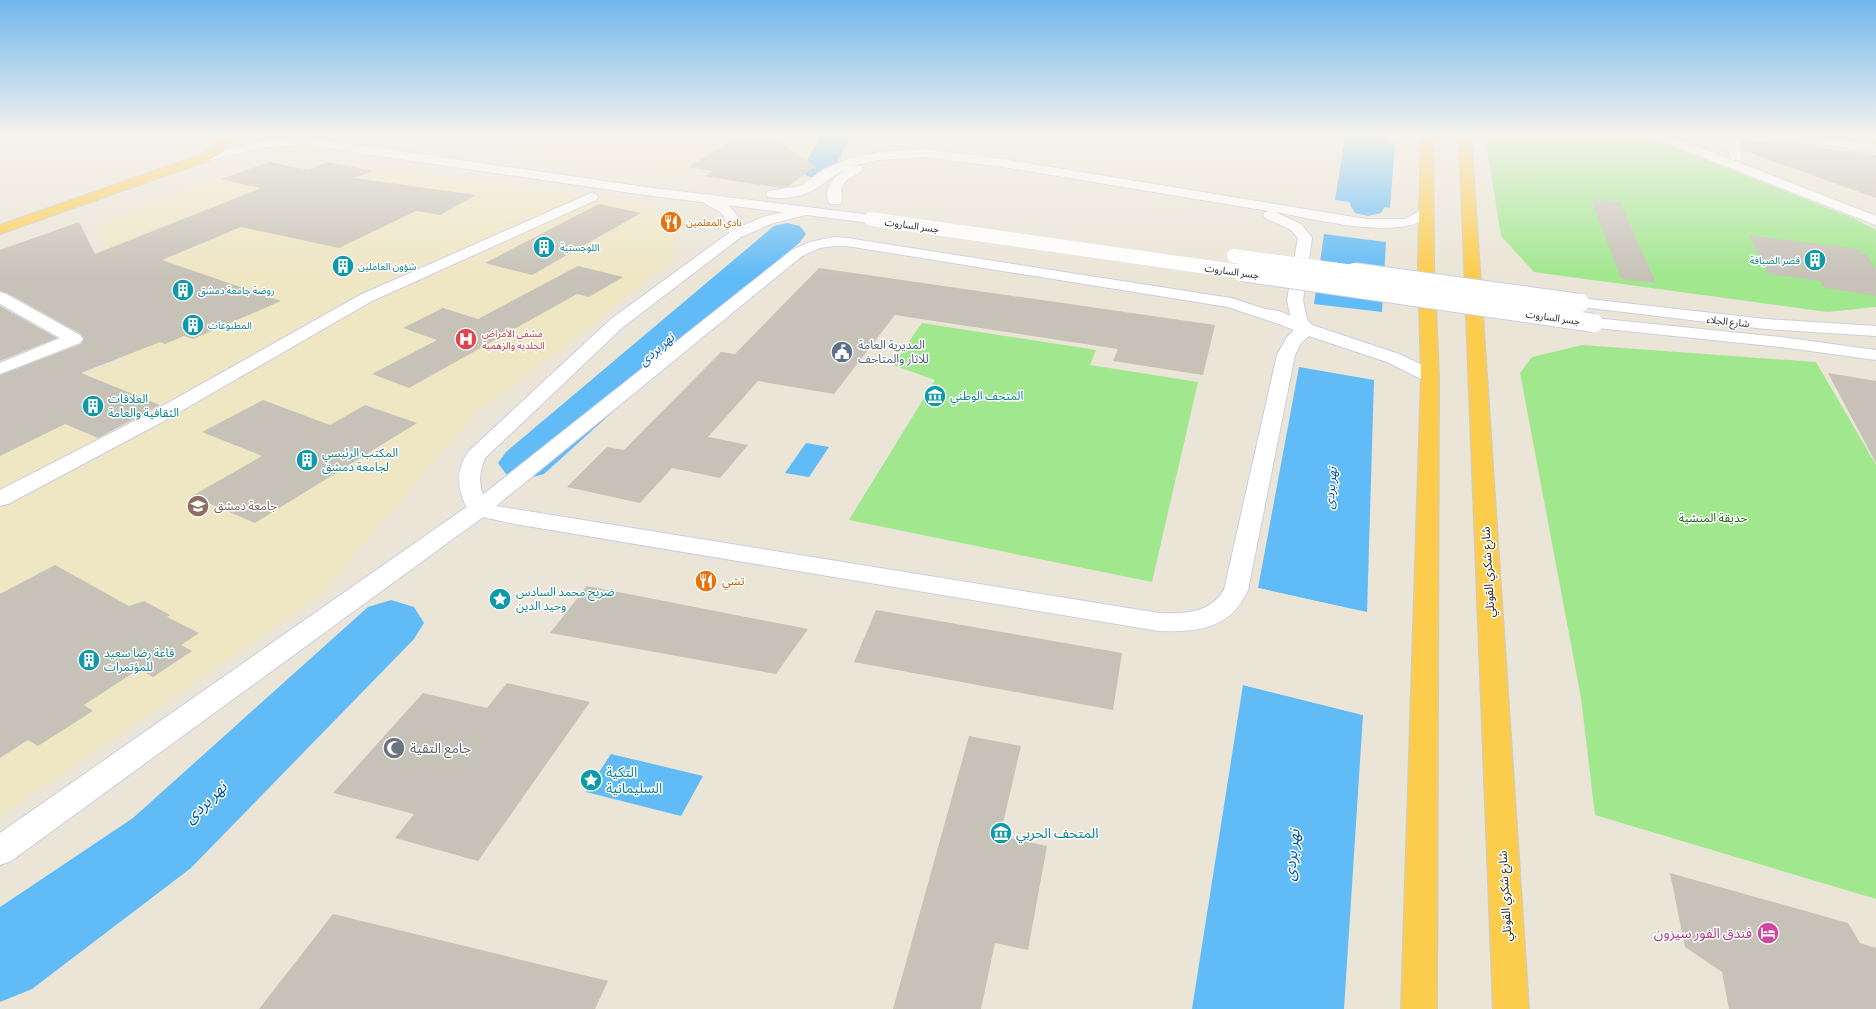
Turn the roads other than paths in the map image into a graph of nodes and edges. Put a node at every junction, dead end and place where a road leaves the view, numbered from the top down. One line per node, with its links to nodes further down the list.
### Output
1 (135, 182): 21 (highway)
2 (544, 182): 12 (main road)
3 (815, 182): 13 (main road)
4 (839, 182): 15 (main road)
5 (1090, 182): 25 (main road)
6 (1102, 182): 18 (main road)
7 (1427, 182): 18 (highway)
8 (1467, 182): 36 (highway, شارع شكري القوتلي)
9 (1778, 182): 20 (main road)
10 (1802, 182): 16 (main road)
11 (649, 185): 12 (main road); 13 (main road); 14 (main road)
12 (590, 190): 32 (main road)
13 (773, 194): 15 (main road)
14 (707, 198): 17 (main road); 22 (main road)
15 (835, 201): 19 (main road)
16 (1876, 210)
17 (806, 211): 19 (main road); 22 (main road)
18 (1427, 211): 31 (highway)
19 (872, 213): 24 (main road, جسر الساروت, bridge); 27 (main road, جسر الساروت, bridge)
20 (1876, 220)
21 (0, 230)
22 (736, 234): 33 (main road)
23 (0, 297): 30 (main road)
24 (1580, 304): 26 (main road, شارع الجلاء)
25 (1306, 329): 31 (main road); 33 (main road); 33 (main road)
26 (1876, 331)
27 (1781, 342): 28 (main road); 29 (main road)
28 (1876, 346)
29 (1876, 355)
30 (0, 369)
31 (1430, 376): 35 (highway)
32 (0, 499)
33 (479, 509): 34 (main road)
34 (0, 852)
35 (1419, 1009)
36 (1511, 1009)

